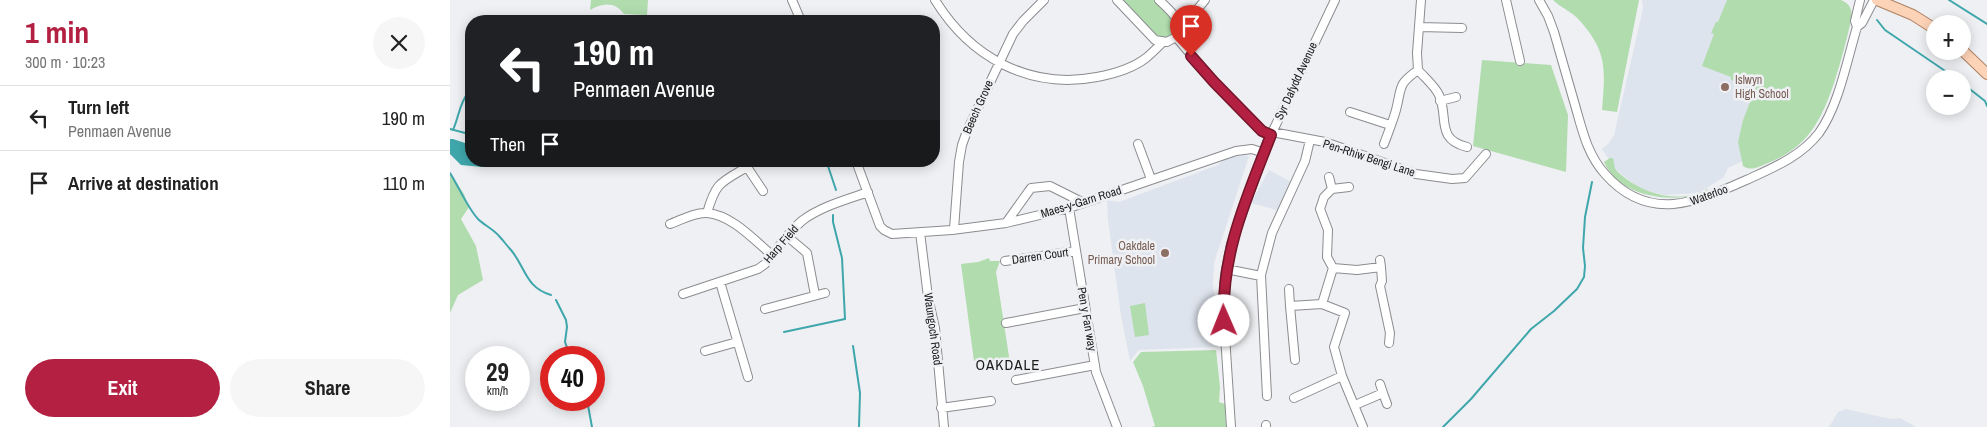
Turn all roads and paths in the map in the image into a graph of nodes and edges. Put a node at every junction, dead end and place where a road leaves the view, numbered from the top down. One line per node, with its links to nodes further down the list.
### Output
1 (792, 0): 14 (street)
2 (935, 0): 23 (street)
3 (1044, 0): 23 (street, Beech Grove)
4 (1118, 0): 21 (street)
5 (1159, 0): 16 (street)
6 (1205, 0): 16 (street)
7 (1335, 0): 31 (street, Syr Dafydd Avenue)
8 (1421, 0): 18 (street)
9 (1506, 0): 24 (street)
10 (1539, 0): 17 (street, Waterloo)
11 (1860, 0): 17 (street, Waterloo)
12 (1875, 0): 13 (main road); 17 (street, Waterloo)
13 (1889, 2): 15 (main road)
14 (798, 15)
15 (1926, 23)
16 (1179, 26): 20 (street)
17 (1857, 26)
18 (1419, 27): 19 (street); 25 (street)
19 (1462, 28)
20 (1176, 37): 21 (street); 31 (street)
21 (1163, 42): 23 (street)
22 (1971, 59): 26 (main road)
23 (998, 62): 52 (street, Beech Grove)
24 (1520, 62)
25 (1418, 70): 28 (street); 30 (street)
26 (1987, 74)
27 (1456, 97): 28 (street)
28 (1440, 101): 35 (street)
29 (1350, 112): 30 (street)
30 (1390, 125): 34 (street)
31 (1272, 134): 32 (street, Pen-Rhiw Bengi Lane); 36 (street, Syr Dafydd Avenue)
32 (1310, 140): 37 (street, Pen-Rhiw Bengi Lane); 60 (street)
33 (1138, 144): 42 (street)
34 (1384, 144)
35 (1467, 146)
36 (1264, 153): 42 (street, Maes-y-Garn Road); 59 (street, Syr Dafydd Avenue)
37 (1486, 154)
38 (741, 167): 49 (street)
39 (747, 167): 45 (street)
40 (858, 167): 46 (street)
41 (1329, 177): 44 (street)
42 (1151, 179): 47 (street, Maes-y-Garn Road)
43 (1349, 187): 44 (street)
44 (1332, 189): 58 (street)
45 (763, 191)
46 (868, 192): 53 (street, Maes-y-Garn Road); 54 (street, Harp Field)
47 (1084, 203): 48 (street, Maes-y-Garn Road); 50 (street)
48 (1069, 208): 50 (street, Maes-y-Garn Road); 55 (street, Pen y Fan way)
49 (707, 213): 51 (street); 56 (street)
50 (1006, 223): 52 (street, Maes-y-Garn Road)
51 (670, 224)
52 (954, 229): 53 (street, Maes-y-Garn Road)
53 (920, 232): 86 (street, Waungoch Road)
54 (788, 237): 56 (street, Harp Field); 65 (street)
55 (1076, 251): 57 (street, Darren Court); 68 (street, Pen y Fan way)
56 (772, 255): 61 (street, Harp Field)
57 (1005, 261)
58 (1333, 268): 66 (street); 72 (street)
59 (1226, 269): 60 (street); 89 (street, Syr Dafydd Avenue)
60 (1261, 276): 81 (street)
61 (720, 282): 64 (street, Harp Field); 71 (street)
62 (1289, 289): 67 (street)
63 (825, 293): 65 (street)
64 (683, 294)
65 (814, 295): 69 (street)
66 (1322, 304): 67 (street); 76 (street)
67 (1290, 306): 74 (street)
68 (1085, 308): 70 (street); 75 (street, Pen y Fan way)
69 (765, 309)
70 (1006, 323)
71 (737, 342): 73 (street); 77 (street)
72 (1390, 343)
73 (704, 351)
74 (1295, 360)
75 (1095, 365): 78 (street); 88 (street, Pen y Fan way)
76 (1342, 376): 82 (street); 85 (street)
77 (748, 377)
78 (1016, 380)
79 (1380, 384): 80 (street)
80 (1383, 393): 84 (street); 85 (street)
81 (1267, 396)
82 (1294, 398)
83 (991, 401): 86 (street)
84 (1387, 404)
85 (1355, 406): 90 (street)
86 (941, 408): 87 (street, Waungoch Road)
87 (944, 427)
88 (1117, 427)
89 (1231, 427)
90 (1363, 427)

